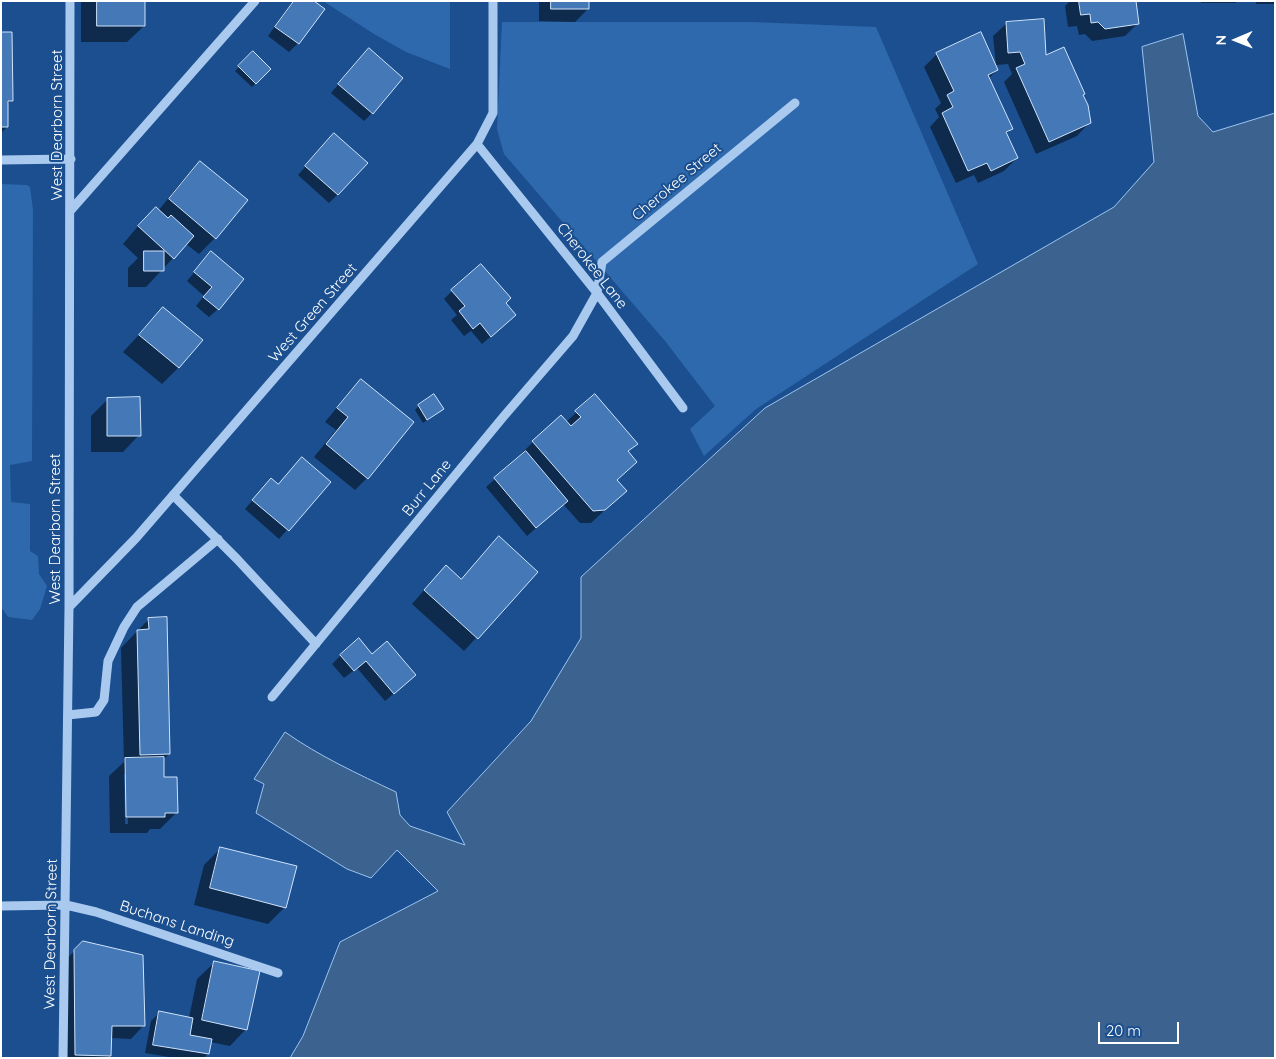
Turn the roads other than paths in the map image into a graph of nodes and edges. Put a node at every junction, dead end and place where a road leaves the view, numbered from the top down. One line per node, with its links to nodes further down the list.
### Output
1 (70, 1): 6 (street, West Dearborn Street)
2 (255, 1): 8 (street)
3 (493, 1): 5 (street, West Green Street)
4 (795, 103): 9 (street, Cherokee Street)
5 (477, 144): 9 (street, Cherokee Lane); 11 (street, West Green Street)
6 (71, 159): 7 (street); 8 (street, West Dearborn Street)
7 (1, 160)
8 (71, 210): 13 (street, West Dearborn Street)
9 (597, 293): 10 (street, Cherokee Lane); 14 (street, Burr Lane)
10 (683, 408)
11 (173, 495): 12 (street); 13 (street, West Green Street)
12 (218, 539): 14 (street); 16 (street)
13 (69, 607): 16 (street, West Dearborn Street)
14 (316, 644): 15 (street, Burr Lane)
15 (272, 697)
16 (68, 715): 17 (street, West Dearborn Street)
17 (66, 905): 18 (street, Buchans Landing); 19 (street, Buchans Landing); 20 (street, West Dearborn Street)
18 (1, 906)
19 (278, 972)
20 (63, 1058)

